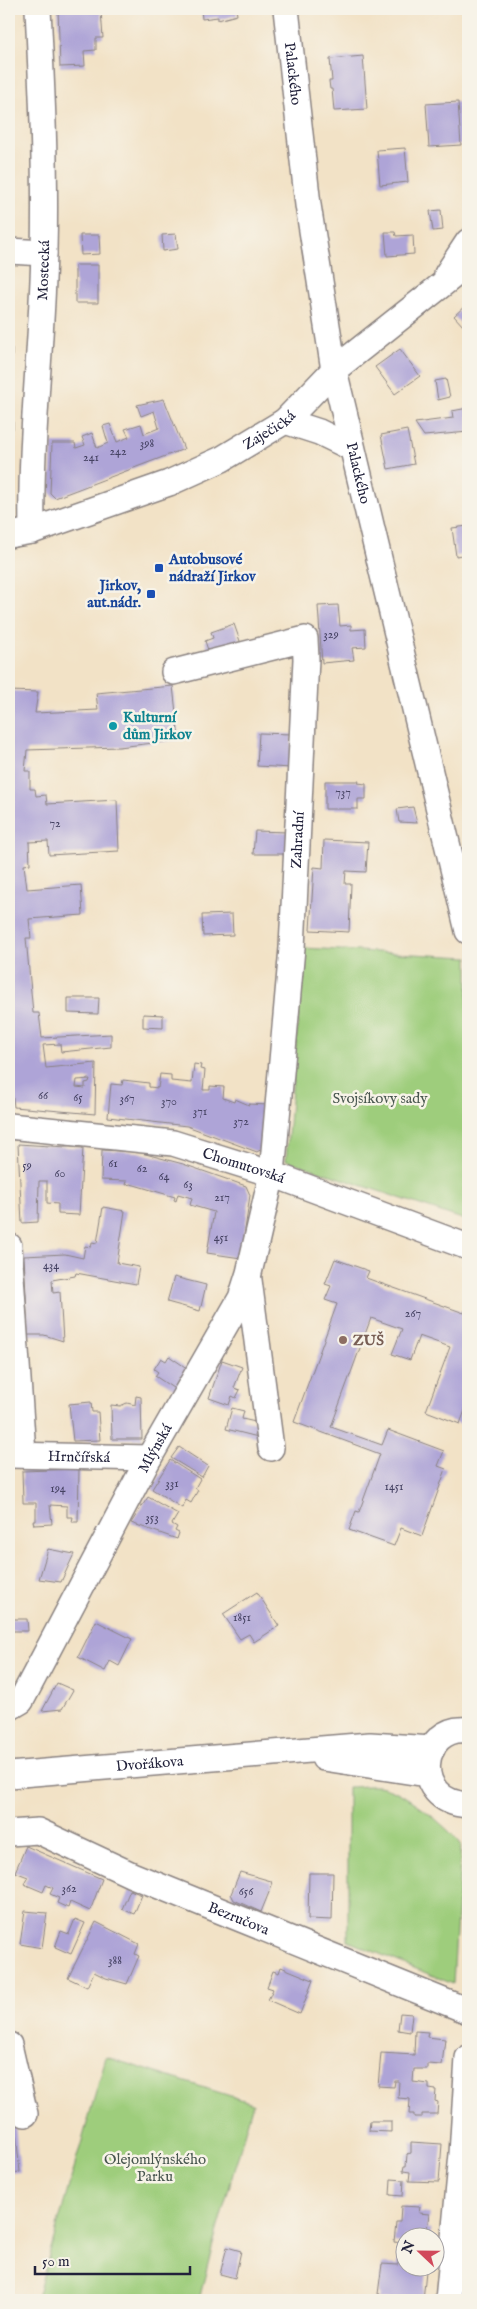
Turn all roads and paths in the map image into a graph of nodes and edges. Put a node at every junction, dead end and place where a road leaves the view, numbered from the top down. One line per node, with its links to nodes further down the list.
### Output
1 (38, 9): 5 (street, Mostecká)
2 (286, 9): 8 (street, Palackého)
3 (468, 242): 7 (street)
4 (9, 251): 5 (street)
5 (44, 253): 11 (street, Mostecká)
6 (468, 264): 7 (street, Zaječická)
7 (437, 289): 8 (street, Zaječická)
8 (334, 370): 9 (street, Zaječická); 10 (street, Palackého)
9 (286, 421): 10 (street); 11 (street, Zaječická)
10 (352, 448): 13 (street, Palackého)
11 (20, 533)
12 (174, 672): 15 (street, Zahradní)
13 (468, 931)
14 (9, 1126): 15 (street, Chomutovská)
15 (272, 1174): 17 (street, Chomutovská); 18 (street, Mlýnská)
16 (9, 1246): 20 (street)
17 (468, 1247)
18 (248, 1273): 19 (street); 21 (street, Mlýnská)
19 (271, 1448)
20 (16, 1454): 21 (street, Hrnčířská)
21 (149, 1458): 22 (street, Mlýnská)
22 (9, 1708)
23 (467, 1726): 24 (street)
24 (432, 1748): 25 (street, Dvořákova); 26 (street)
25 (290, 1752): 26 (street, Dvořákova); 27 (street, Dvořákova)
26 (427, 1774): 28 (street)
27 (9, 1775)
28 (468, 1805)
29 (9, 1833): 30 (street, Bezručova)
30 (468, 2011)
31 (9, 2045): 33 (street)
32 (468, 2058): 34 (street)
33 (25, 2114)
34 (455, 2296)

